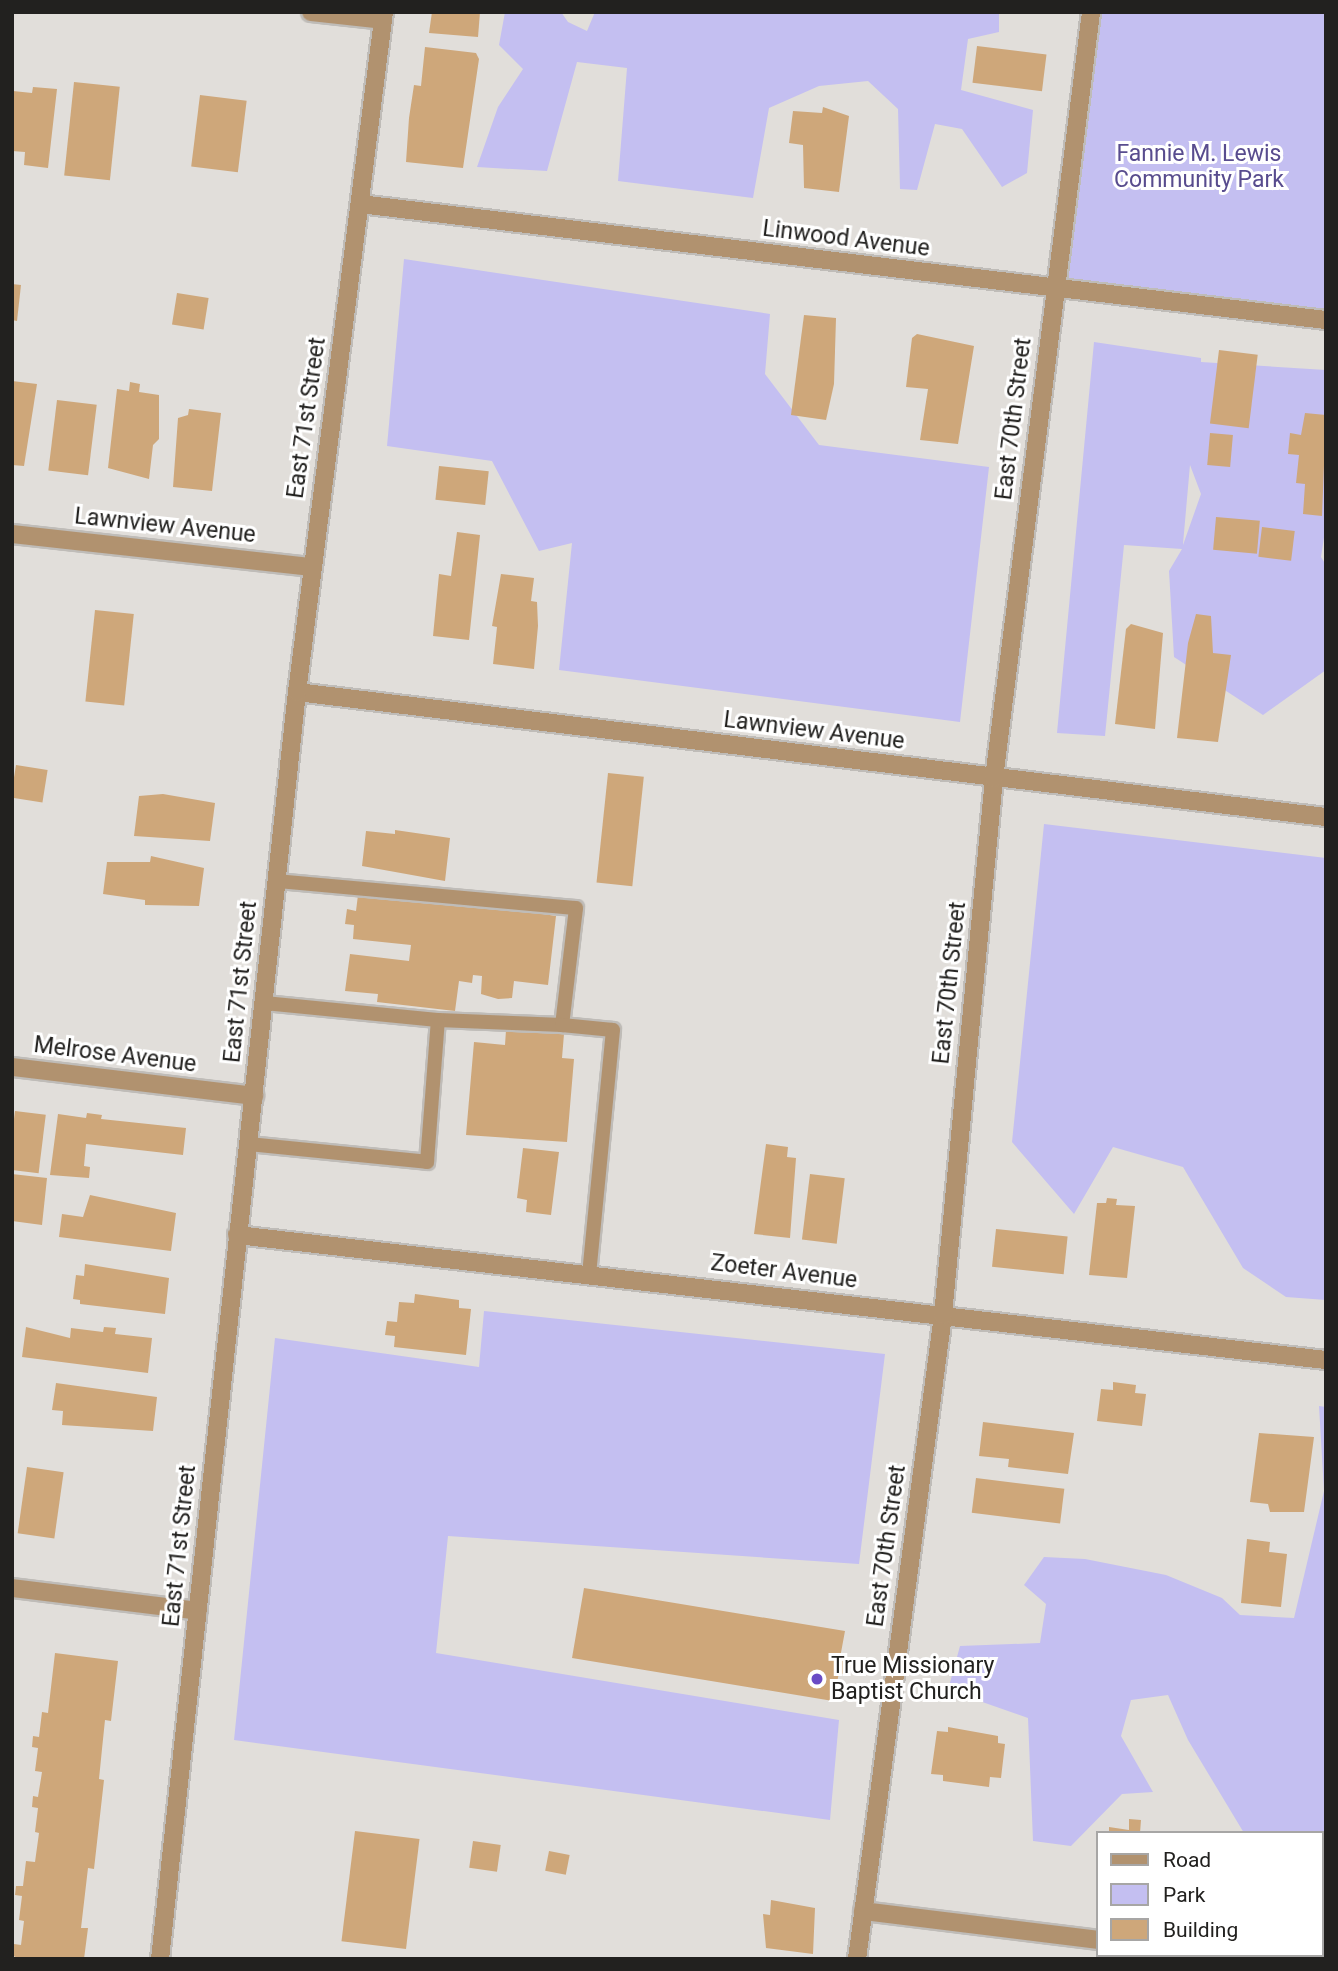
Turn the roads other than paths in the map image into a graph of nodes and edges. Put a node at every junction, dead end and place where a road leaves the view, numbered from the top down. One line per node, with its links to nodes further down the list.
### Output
1 (311, 12): 3 (street)
2 (1091, 12): 5 (street, East 70th Street)
3 (383, 16): 4 (street, East 71st Street)
4 (360, 204): 5 (street, Linwood Avenue); 8 (street, East 71st Street)
5 (1055, 289): 6 (street, Linwood Avenue); 10 (street, East 70th Street)
6 (1326, 320)
7 (12, 534): 8 (street, Lawnview Avenue)
8 (312, 567): 9 (street, East 71st Street)
9 (297, 692): 10 (street, Lawnview Avenue); 12 (street, East 71st Street)
10 (994, 778): 11 (street, Lawnview Avenue); 21 (street, East 70th Street)
11 (1326, 817)
12 (277, 881): 13 (street, East 71st Street); 15 (lane)
13 (264, 1003): 14 (lane); 17 (street, East 71st Street)
14 (438, 1020): 15 (lane); 18 (lane)
15 (562, 1026): 20 (lane)
16 (12, 1068): 17 (street, Melrose Avenue)
17 (254, 1096): 18 (street, East 71st Street)
18 (248, 1144): 19 (street, East 71st Street)
19 (237, 1235): 20 (street, Zoeter Avenue); 24 (street, East 71st Street)
20 (589, 1275): 21 (street, Zoeter Avenue)
21 (943, 1315): 22 (street, Zoeter Avenue); 25 (street, East 70th Street)
22 (1326, 1360)
23 (12, 1588): 24 (street)
24 (198, 1611): 27 (street, East 71st Street)
25 (863, 1911): 26 (street); 28 (street, East 70th Street)
26 (1096, 1940)
27 (160, 1959)
28 (858, 1959)

